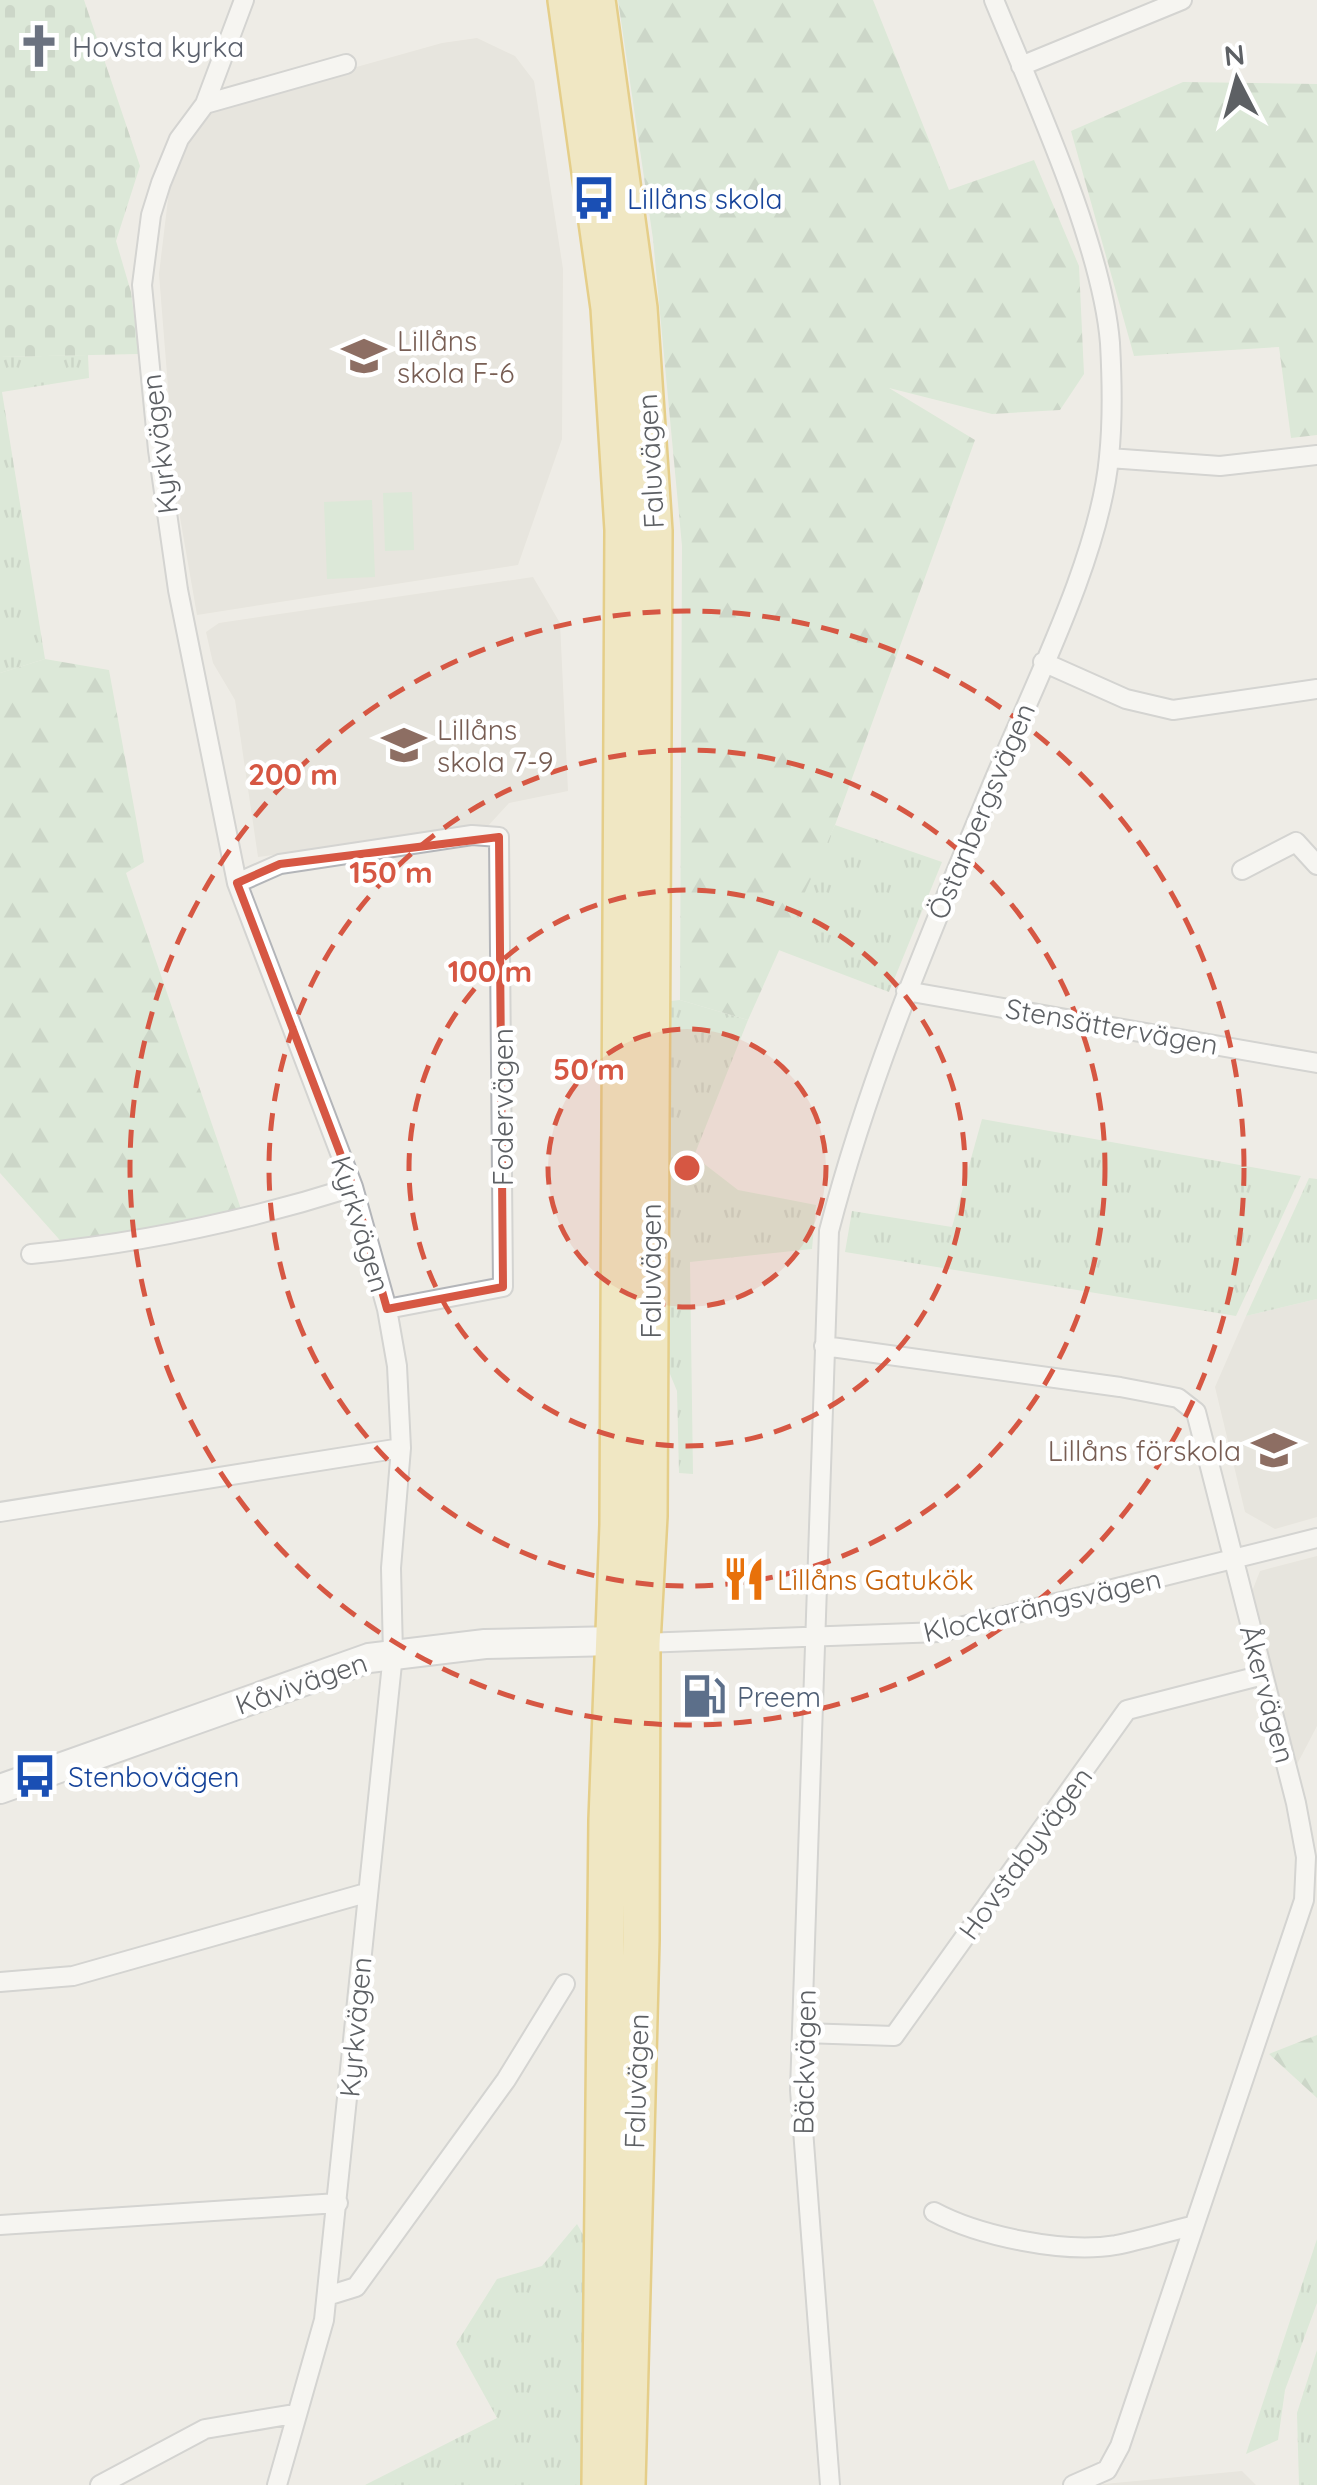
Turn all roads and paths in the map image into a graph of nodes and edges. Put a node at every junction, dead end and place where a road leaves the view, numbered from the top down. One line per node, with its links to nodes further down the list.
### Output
1 (244, 0): 8 (street, Kyrkvägen)
2 (566, 0): 23 (highway, Faluvägen)
3 (597, 0): 23 (highway, Faluvägen)
4 (994, 0): 7 (street, Östanbergsvägen)
5 (1182, 0): 7 (street)
6 (346, 64): 8 (street)
7 (1021, 66): 10 (street, Östanbergsvägen)
8 (205, 104): 15 (street, Kyrkvägen)
9 (1317, 455): 10 (street)
10 (1110, 458): 11 (street, Östanbergsvägen)
11 (1042, 662): 12 (street); 16 (street, Östanbergsvägen)
12 (1317, 689)
13 (1317, 865): 14 (street)
14 (1242, 870)
15 (237, 883): 18 (street, Kyrkvägen); 20 (street, Fodervägen)
16 (906, 991): 17 (street, Stensättervägen); 21 (street, Östanbergsvägen)
17 (1317, 1063)
18 (352, 1187): 19 (street); 20 (street, Kyrkvägen)
19 (31, 1254)
20 (387, 1309): 22 (street, Kyrkvägen)
21 (824, 1346): 26 (street, Åkervägen); 27 (street, Östanbergsvägen)
22 (401, 1448): 24 (street); 29 (street, Kyrkvägen)
23 (633, 1505): 28 (highway, Faluvägen)
24 (0, 1512)
25 (1317, 1538): 26 (street, Klockarängsvägen)
26 (1233, 1560): 27 (street, Klockarängsvägen); 30 (street, Åkervägen)
27 (816, 1639): 28 (street, Klockarängsvägen); 35 (street, Bäckvägen)
28 (628, 1642): 29 (street, Kåvivägen); 44 (highway, Faluvägen); 45 (highway, Faluvägen)
29 (392, 1654): 31 (street, Kåvivägen); 32 (street, Kyrkvägen)
30 (1263, 1675): 35 (street, Hovstabyvägen); 39 (street, Åkervägen)
31 (0, 1790)
32 (366, 1893): 33 (street); 36 (street, Kyrkvägen)
33 (0, 1982)
34 (565, 1984): 40 (street)
35 (803, 2033): 46 (street, Bäckvägen)
36 (338, 2203): 38 (street); 40 (street, Kyrkvägen)
37 (934, 2212): 39 (street)
38 (0, 2225)
39 (1192, 2226): 47 (street, Åkervägen)
40 (327, 2296): 41 (street, Kyrkvägen)
41 (294, 2414): 42 (street); 43 (street, Kyrkvägen)
42 (100, 2485)
43 (276, 2485)
44 (600, 2485)
45 (627, 2485)
46 (830, 2485)
47 (1073, 2485)

